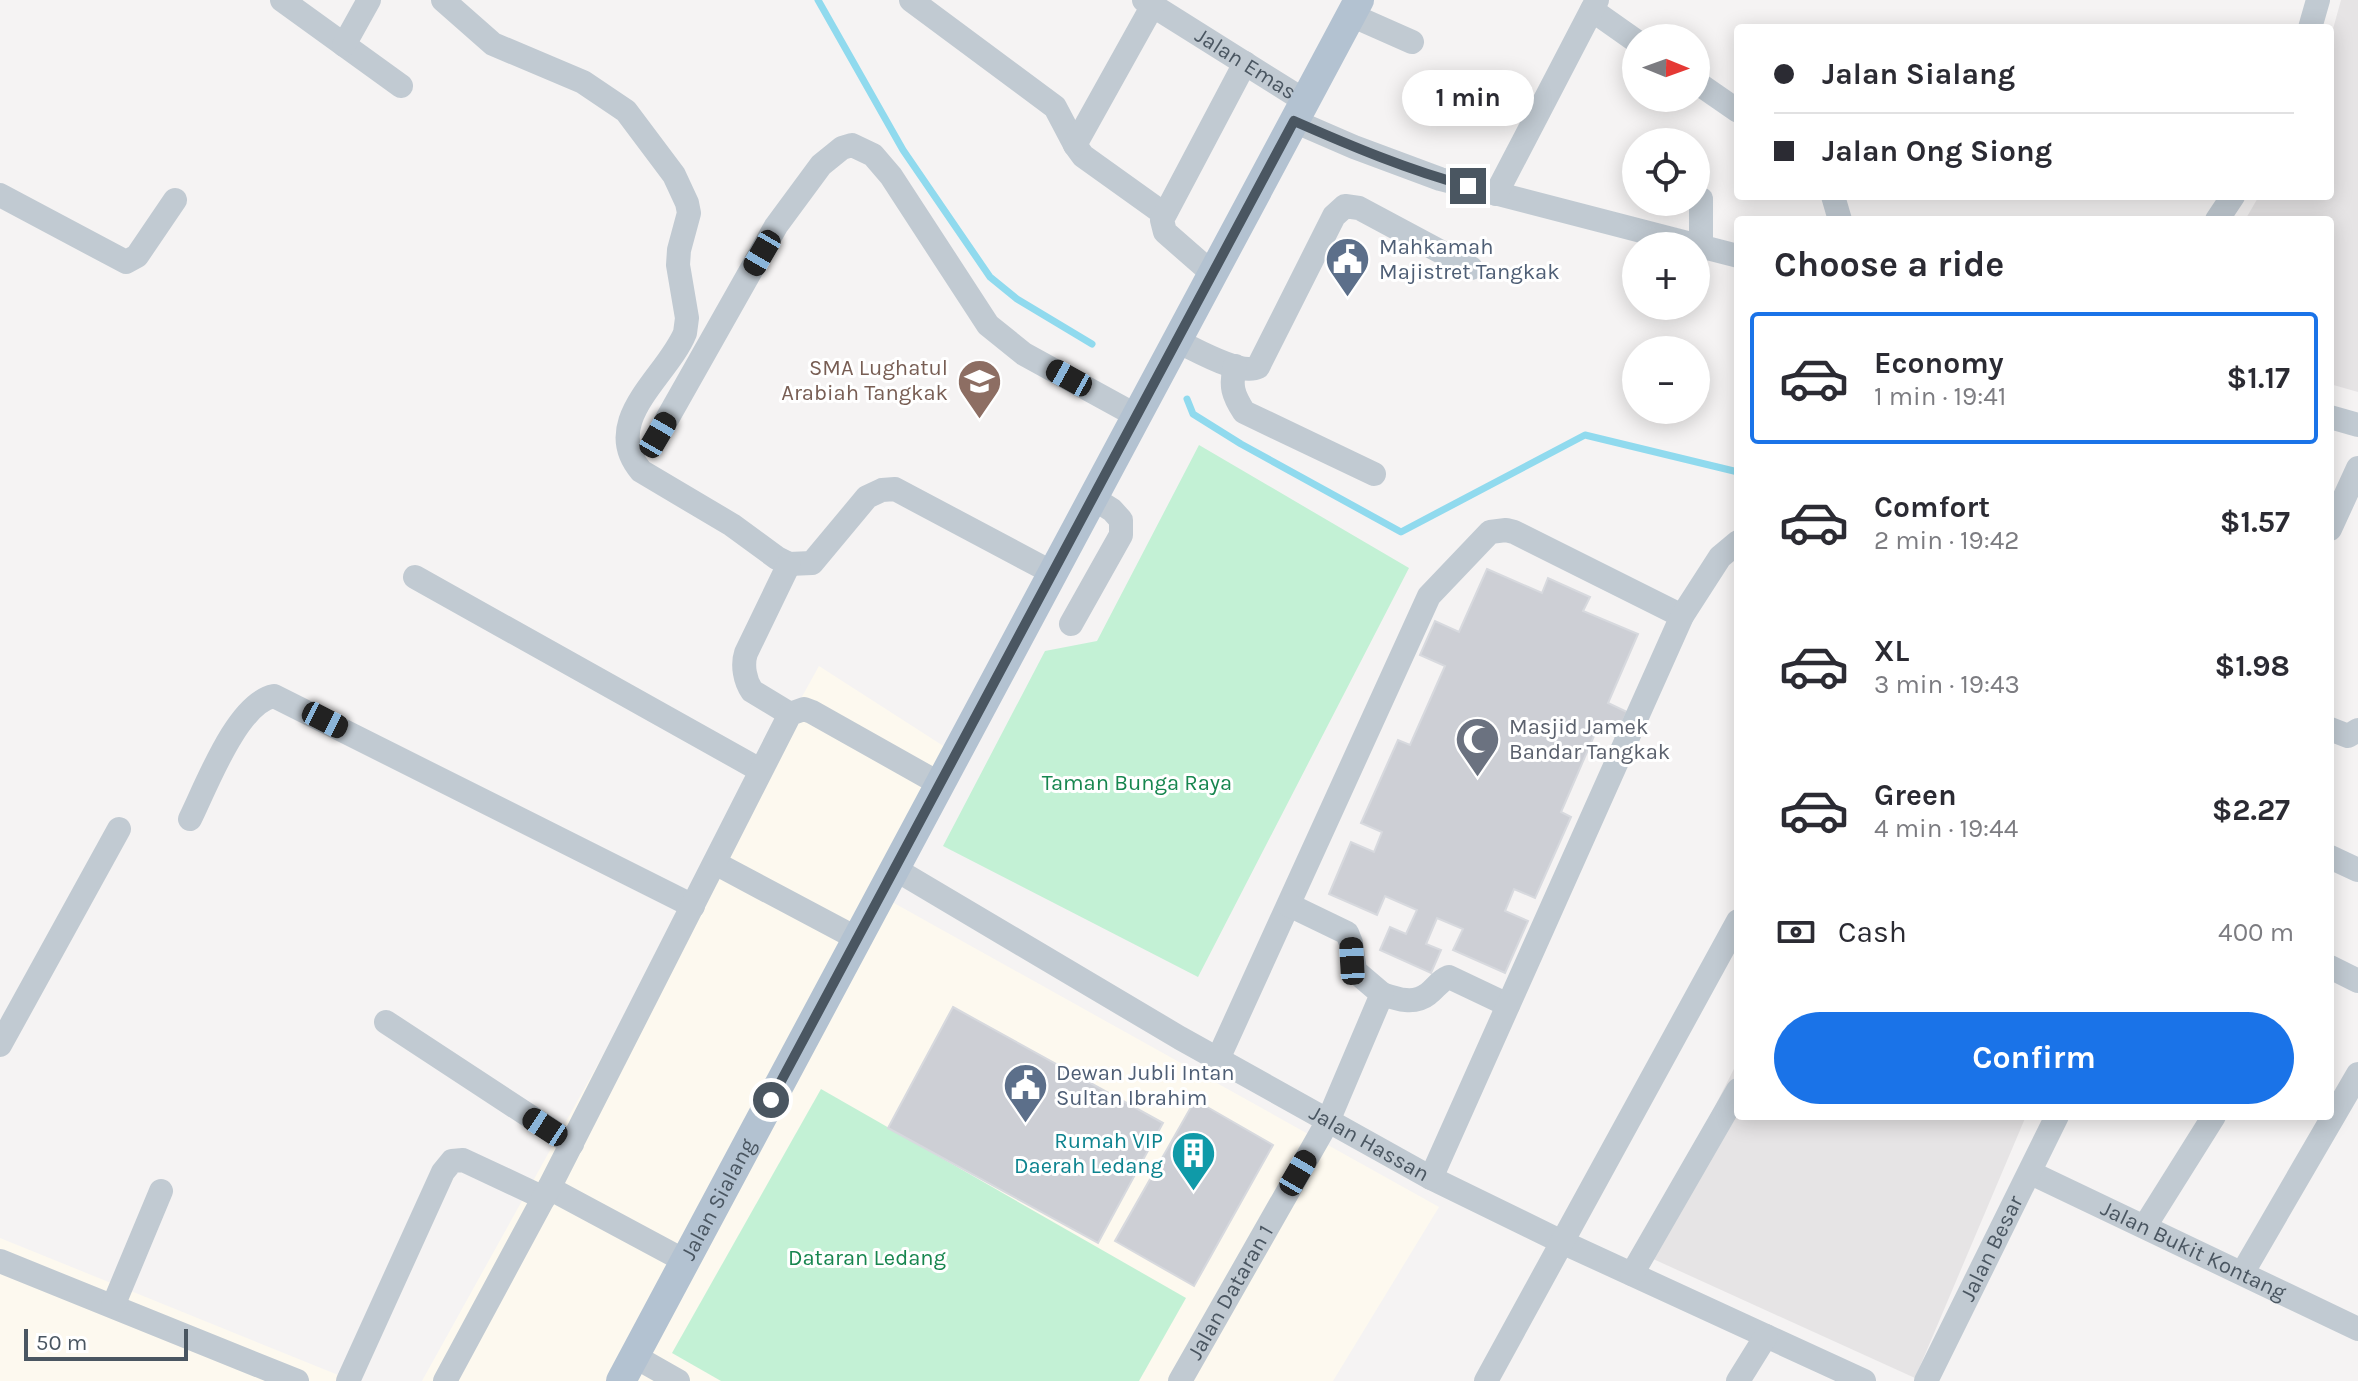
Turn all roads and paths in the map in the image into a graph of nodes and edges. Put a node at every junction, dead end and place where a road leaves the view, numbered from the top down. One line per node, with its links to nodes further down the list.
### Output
1 (282, 0): 12 (street)
2 (369, 0): 12 (street)
3 (443, 0): 39 (street)
4 (911, 0): 18 (street)
5 (2318, 0): 9 (street)
6 (1595, 5): 10 (street); 19 (street)
7 (1161, 6): 13 (street, Jalan Emas); 18 (street)
8 (1355, 8): 11 (street); 17 (main road, Jalan Sialang)
9 (2311, 24)
10 (1622, 29)
11 (1412, 42)
12 (344, 45): 14 (street)
13 (1245, 63): 17 (street, Jalan Emas); 22 (street)
14 (401, 86)
15 (1710, 92): 16 (street)
16 (1734, 108)
17 (1300, 111): 19 (street, Jalan Emas); 27 (main road, Jalan Sialang)
18 (1075, 145): 22 (street)
19 (1496, 194): 23 (street, Jalan Emas)
20 (0, 195): 21 (street)
21 (175, 200)
22 (1164, 214): 27 (street)
23 (1643, 232)
24 (1710, 249): 25 (street, Jalan Emas)
25 (1734, 255)
26 (1471, 268): 29 (street)
27 (1213, 274): 28 (main road, Jalan Sialang)
28 (1177, 341): 29 (street); 30 (main road, Jalan Sialang)
29 (1235, 366): 35 (street)
30 (1137, 416): 33 (street); 36 (main road, Jalan Sialang)
31 (2334, 418): 32 (street)
32 (2358, 425)
33 (658, 435)
34 (2358, 468): 37 (street)
35 (1374, 474)
36 (1093, 498): 40 (main road, Jalan Sialang); 43 (street)
37 (2334, 520)
38 (1734, 545): 42 (street)
39 (789, 564): 40 (street); 44 (street)
40 (1053, 573): 48 (main road, Jalan Sialang)
41 (415, 577): 47 (street)
42 (1682, 616): 55 (street); 62 (street)
43 (1071, 624)
44 (790, 714): 47 (street); 48 (street)
45 (2358, 730): 46 (street)
46 (2334, 731)
47 (760, 770): 52 (street)
48 (940, 784): 53 (main road, Jalan Sialang)
49 (190, 819): 56 (street)
50 (119, 829): 64 (street)
51 (2334, 859): 54 (street)
52 (715, 863): 56 (street); 58 (street)
53 (895, 869): 58 (main road, Jalan Sialang); 65 (street, Jalan Hassan)
54 (2358, 870)
55 (1289, 905): 61 (street); 65 (street)
56 (693, 906): 73 (street)
57 (1734, 928): 79 (street)
58 (858, 939): 80 (main road, Jalan Sialang)
59 (2334, 969): 60 (street)
60 (2358, 981)
61 (1382, 994): 62 (street); 72 (street, Jalan Dataran 1)
62 (1508, 1005): 75 (street)
63 (386, 1022): 73 (street)
64 (0, 1045)
65 (1218, 1059): 72 (street, Jalan Hassan)
66 (2358, 1074): 68 (street)
67 (1734, 1097): 83 (street)
68 (2334, 1115)
69 (2055, 1120): 74 (street, Jalan Besar)
70 (2211, 1120): 78 (street)
71 (2331, 1120): 82 (street)
72 (1328, 1121): 75 (street, Jalan Hassan); 92 (street, Jalan Dataran 1)
73 (572, 1144): 77 (street)
74 (2031, 1173): 78 (street, Jalan Bukit Kontang); 96 (street, Jalan Besar)
75 (1431, 1178): 79 (street, Jalan Hassan)
76 (161, 1191): 84 (street)
77 (547, 1193): 80 (street); 89 (street); 90 (street)
78 (2145, 1226): 82 (street, Jalan Bukit Kontang)
79 (1564, 1243): 83 (street, Jalan Hassan); 93 (street)
80 (685, 1261): 87 (main road, Jalan Sialang)
81 (1, 1263): 84 (street)
82 (2243, 1272): 85 (street, Jalan Bukit Kontang)
83 (1632, 1274): 86 (street, Jalan Hassan)
84 (113, 1306): 88 (street)
85 (2358, 1329)
86 (1766, 1336): 94 (street); 95 (street, Jalan Hassan)
87 (628, 1369): 91 (street)
88 (297, 1381)
89 (348, 1381)
90 (445, 1381)
91 (678, 1381)
92 (1180, 1381)
93 (1486, 1381)
94 (1738, 1381)
95 (1864, 1381)
96 (1926, 1381)

